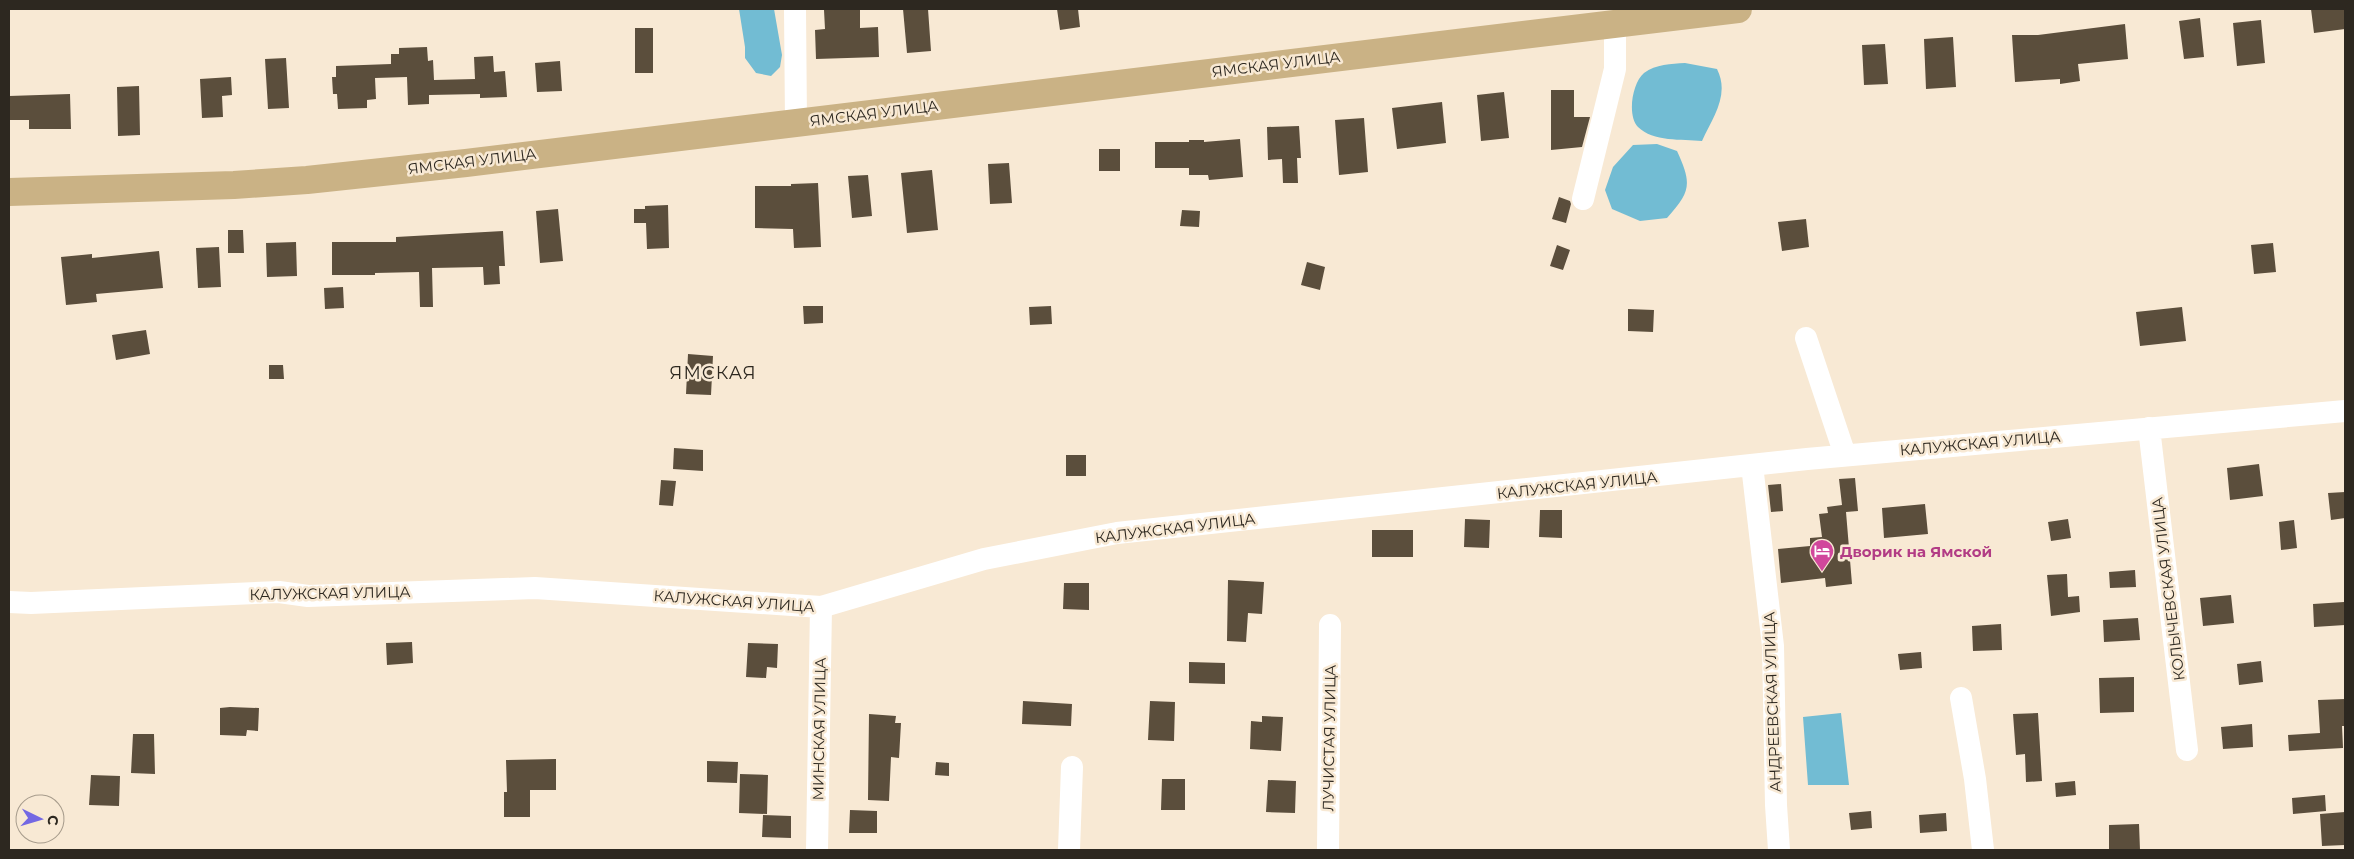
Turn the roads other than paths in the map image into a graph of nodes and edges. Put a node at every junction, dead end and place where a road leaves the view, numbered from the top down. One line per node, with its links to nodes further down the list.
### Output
1 (795, 9): 4 (street)
2 (1738, 9): 3 (main road, ЯМСКАЯ УЛИЦА)
3 (1615, 23): 4 (main road, ЯМСКАЯ УЛИЦА); 6 (street)
4 (796, 123): 5 (main road, ЯМСКАЯ УЛИЦА)
5 (9, 192)
6 (1583, 199)
7 (1806, 338): 10 (street)
8 (2345, 411): 9 (street, КАЛУЖСКАЯ УЛИЦА)
9 (2149, 428): 10 (street, КАЛУЖСКАЯ УЛИЦА); 16 (street, КОЛЫЧЕВСКАЯ УЛИЦА)
10 (1845, 456): 11 (street, КАЛУЖСКАЯ УЛИЦА)
11 (1752, 465): 13 (street, КАЛУЖСКАЯ УЛИЦА); 21 (street, АНДРЕЕВСКАЯ УЛИЦА)
12 (9, 602): 13 (street, КАЛУЖСКАЯ УЛИЦА)
13 (821, 607): 18 (street, МИНСКАЯ УЛИЦА)
14 (1330, 625): 20 (street, ЛУЧИСТАЯ УЛИЦА)
15 (1961, 698): 22 (street)
16 (2187, 750)
17 (1072, 767): 19 (street)
18 (817, 850)
19 (1069, 850)
20 (1328, 850)
21 (1779, 850)
22 (1983, 850)

